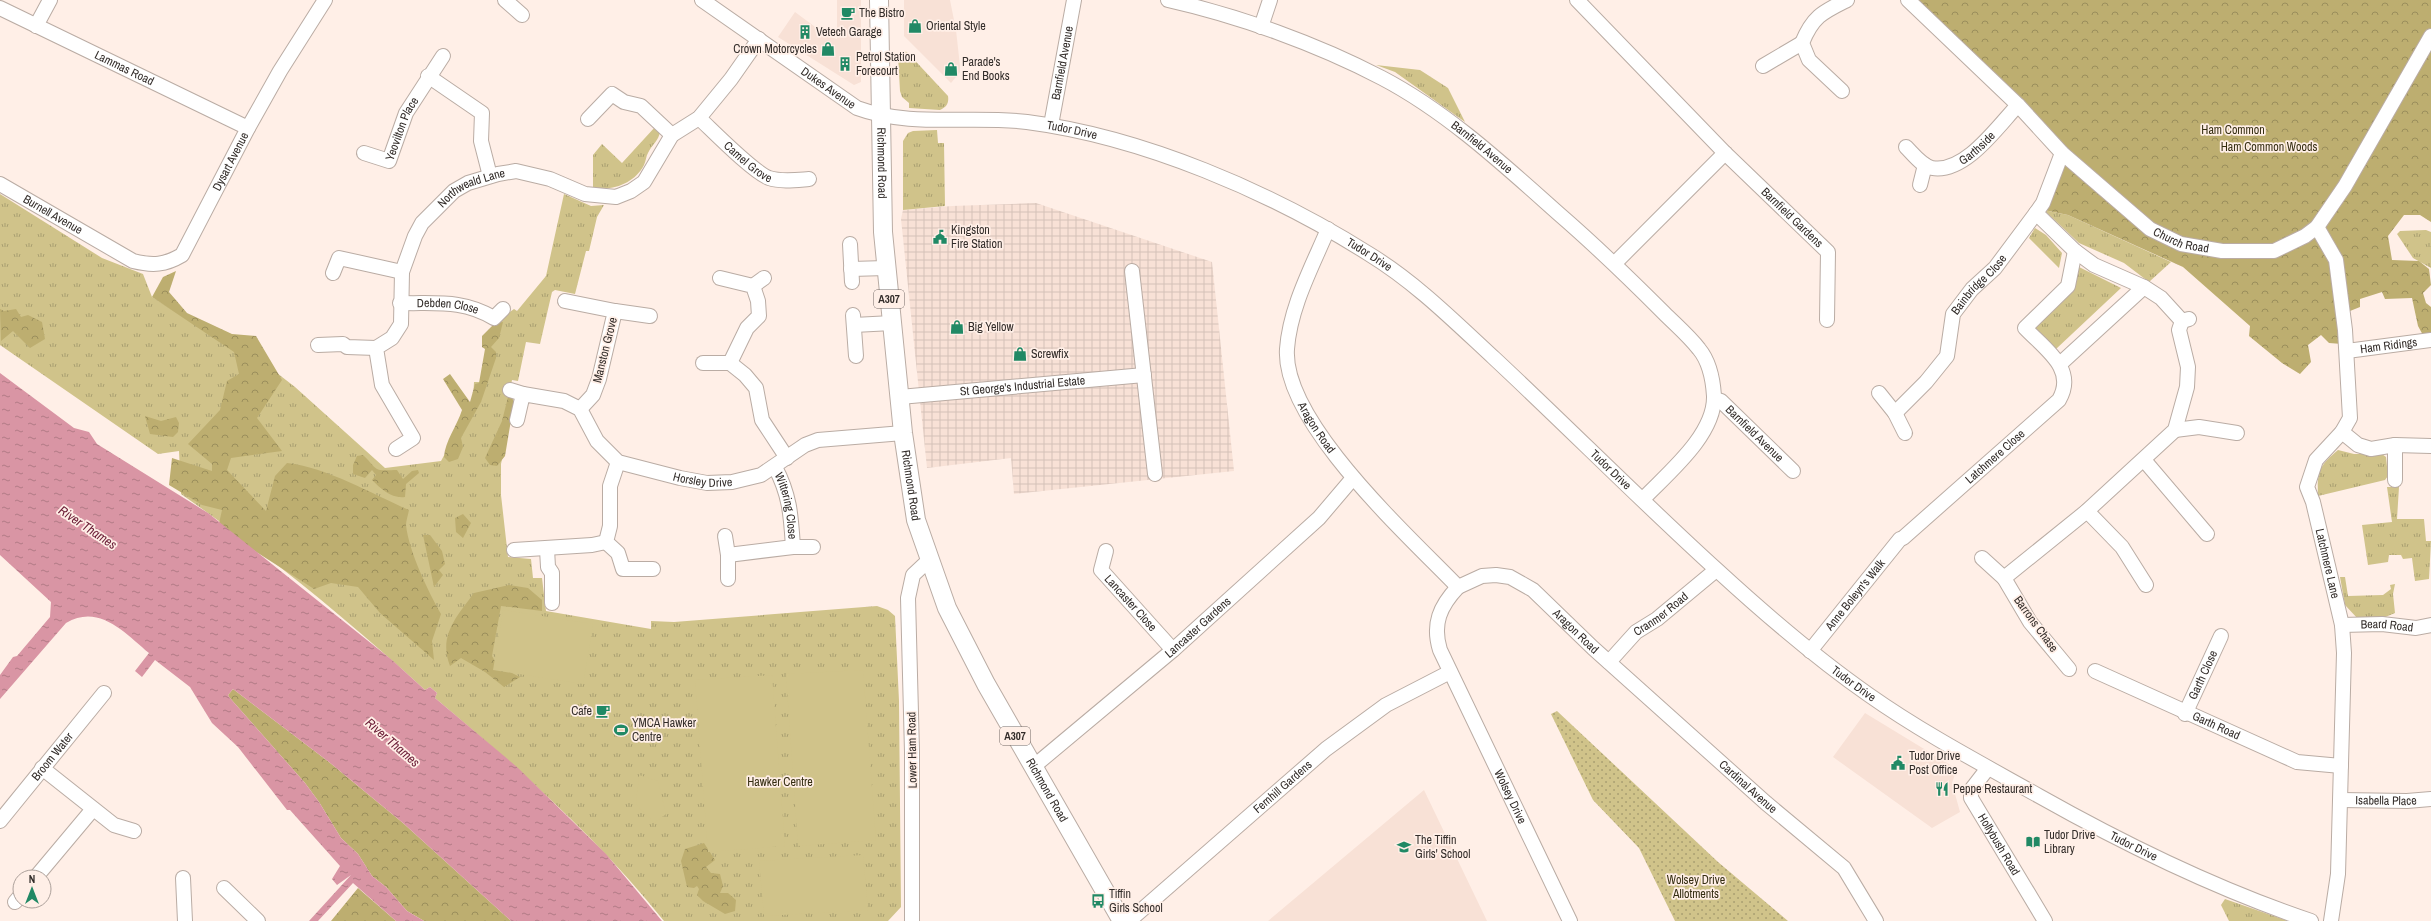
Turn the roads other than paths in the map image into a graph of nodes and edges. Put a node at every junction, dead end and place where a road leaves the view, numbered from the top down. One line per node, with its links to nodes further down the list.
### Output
1 (50, 0): 14 (street)
2 (325, 0): 28 (street, Dysart Avenue)
3 (505, 0): 13 (street)
4 (702, 0): 17 (street, Dukes Avenue)
5 (878, 0): 24 (main road, Richmond Road / A307)
6 (1074, 0): 27 (street, Barnfield Avenue)
7 (1168, 0): 15 (street, Barnfield Avenue)
8 (1270, 0): 15 (street)
9 (1847, 0): 18 (street)
10 (1908, 0): 23 (street, Church Road)
11 (1580, 2): 31 (street, Barnfield Gardens)
12 (0, 8): 14 (street, Lammas Road)
13 (522, 15)
14 (36, 26): 28 (street, Lammas Road)
15 (1261, 27): 45 (street, Barnfield Avenue)
16 (2431, 36): 40 (street, Church Road)
17 (759, 39): 24 (street, Dukes Avenue); 25 (street, Northweald Lane)
18 (1802, 42): 20 (street); 22 (street)
19 (442, 56): 21 (street, Yeovilton Place)
20 (1763, 66)
21 (428, 76): 33 (street, Yeovilton Place); 35 (street)
22 (1842, 92)
23 (2018, 105): 32 (street, Church Road); 34 (street, Garthside)
24 (880, 115): 27 (street, Tudor Drive); 46 (main road, Richmond Road / A307)
25 (698, 118): 29 (street, Northweald Lane); 36 (street, Camel Grove)
26 (588, 119): 29 (street)
27 (1051, 125): 41 (street, Tudor Drive)
28 (248, 128): 43 (street, Dysart Avenue)
29 (672, 134): 35 (street, Northweald Lane)
30 (1906, 147): 34 (street)
31 (1725, 153): 45 (street); 57 (street, Barnfield Gardens)
32 (2062, 153): 39 (street, Bainbridge Close); 40 (street, Church Road)
33 (364, 154)
34 (1925, 165): 38 (street)
35 (490, 176): 48 (street, Northweald Lane)
36 (809, 179)
37 (0, 184): 43 (street, Burnell Avenue)
38 (1920, 185)
39 (2036, 213): 44 (street); 72 (street, Bainbridge Close)
40 (2317, 227): 62 (street, Latchmere Lane)
41 (1328, 229): 88 (street, Aragon Road); 90 (street, Tudor Drive)
42 (850, 244): 46 (street)
43 (106, 246)
44 (2075, 252): 51 (street); 66 (street, Latchmere Close)
45 (1615, 263): 70 (street, Barnfield Avenue)
46 (886, 268): 58 (main road, Richmond Road / A307)
47 (1132, 271): 67 (street)
48 (402, 272): 49 (street); 53 (street, Northweald Lane)
49 (333, 273)
50 (720, 278): 65 (street)
51 (2144, 287): 66 (street); 74 (street)
52 (565, 301): 54 (street, Manston Grove)
53 (400, 303): 56 (street, Debden Close); 61 (street, Northweald Lane)
54 (614, 311): 55 (street, Manston Grove); 71 (street, Manston Grove)
55 (650, 316)
56 (494, 318)
57 (1827, 320)
58 (892, 323): 63 (street); 69 (main road, Richmond Road / A307)
59 (2431, 340): 62 (street, Ham Ridings)
60 (318, 345): 61 (street)
61 (376, 348): 81 (street)
62 (2347, 351): 75 (street, Latchmere Lane)
63 (856, 356)
64 (703, 363): 65 (street)
65 (730, 363): 82 (street)
66 (2060, 364): 94 (street, Latchmere Close)
67 (1144, 375): 69 (street, St George's Industrial Estate); 87 (street)
68 (1879, 393): 72 (street)
69 (900, 397): 76 (main road, Richmond Road / A307)
70 (1714, 399): 86 (street, Barnfield Avenue); 90 (street, Barnfield Avenue)
71 (580, 409): 73 (street); 84 (street)
72 (1895, 413): 77 (street)
73 (517, 420)
74 (2175, 430): 78 (street); 83 (street)
75 (2342, 432): 79 (street); 111 (street, Latchmere Lane)
76 (903, 433): 82 (street, Horsley Drive); 103 (main road, Richmond Road / A307)
77 (1905, 433)
78 (2237, 433)
79 (2395, 445): 80 (street); 89 (street)
80 (2431, 446)
81 (396, 449)
82 (787, 458): 85 (street, Horsley Drive)
83 (2144, 460): 91 (street); 92 (street)
84 (618, 462): 85 (street, Horsley Drive); 95 (street)
85 (775, 466): 96 (street, Wittering Close)
86 (1794, 471)
87 (1155, 474)
88 (1353, 478): 109 (street, Aragon Road); 114 (street, Lancaster Gardens)
89 (2395, 480)
90 (1643, 499): 105 (street, Tudor Drive)
91 (2087, 510): 106 (street); 108 (street)
92 (2207, 534)
93 (725, 536): 101 (street)
94 (1901, 539): 115 (street, Anne Boleyn's Walk)
95 (606, 542): 98 (street); 104 (street)
96 (793, 548): 97 (street, Wittering Close); 101 (street, Wittering Close)
97 (813, 548)
98 (547, 549): 99 (street); 110 (street)
99 (514, 550)
100 (1106, 551): 114 (street, Lancaster Close)
101 (728, 555): 107 (street)
102 (1982, 558): 106 (street, Barrons Chase)
103 (931, 565): 123 (main road, Richmond Road / A307); 136 (street, Lower Ham Road)
104 (653, 568)
105 (1716, 570): 115 (street, Tudor Drive); 116 (street, Cranmer Road)
106 (2004, 578): 117 (street, Barrons Chase)
107 (728, 579)
108 (2146, 585)
109 (1458, 587): 116 (street, Aragon Road); 119 (street, Aragon Road)
110 (552, 603)
111 (2342, 625): 112 (street, Beard Road); 122 (street, Latchmere Lane)
112 (2431, 625)
113 (2222, 636): 121 (street, Garth Close)
114 (1173, 650): 123 (street, Lancaster Gardens)
115 (1810, 651): 125 (street, Tudor Drive)
116 (1609, 662): 140 (street, Cardinal Avenue)
117 (2069, 669)
118 (2095, 671): 121 (street, Garth Road)
119 (1450, 672): 138 (street, Fernhill Gardens); 139 (street, Wolsey Drive)
120 (104, 692): 124 (street, Broom Water)
121 (2185, 714): 122 (street, Garth Road)
122 (2341, 766): 127 (street, Latchmere Lane)
123 (1033, 767): 137 (main road, Richmond Road / A307)
124 (42, 768): 128 (street); 129 (street, Broom Water)
125 (1988, 768): 141 (street, Hollybush Road); 142 (street, Tudor Drive)
126 (2431, 799): 127 (street, Isabella Place)
127 (2341, 800): 143 (street, Latchmere Lane)
128 (93, 809): 130 (street); 131 (street)
129 (0, 820)
130 (134, 831)
131 (43, 869)
132 (183, 878): 134 (street)
133 (224, 888): 135 (street)
134 (185, 921)
135 (258, 921)
136 (912, 921)
137 (1122, 921)
138 (1129, 921)
139 (1570, 921)
140 (1876, 921)
141 (2045, 921)
142 (2311, 921)
143 (2331, 921)

